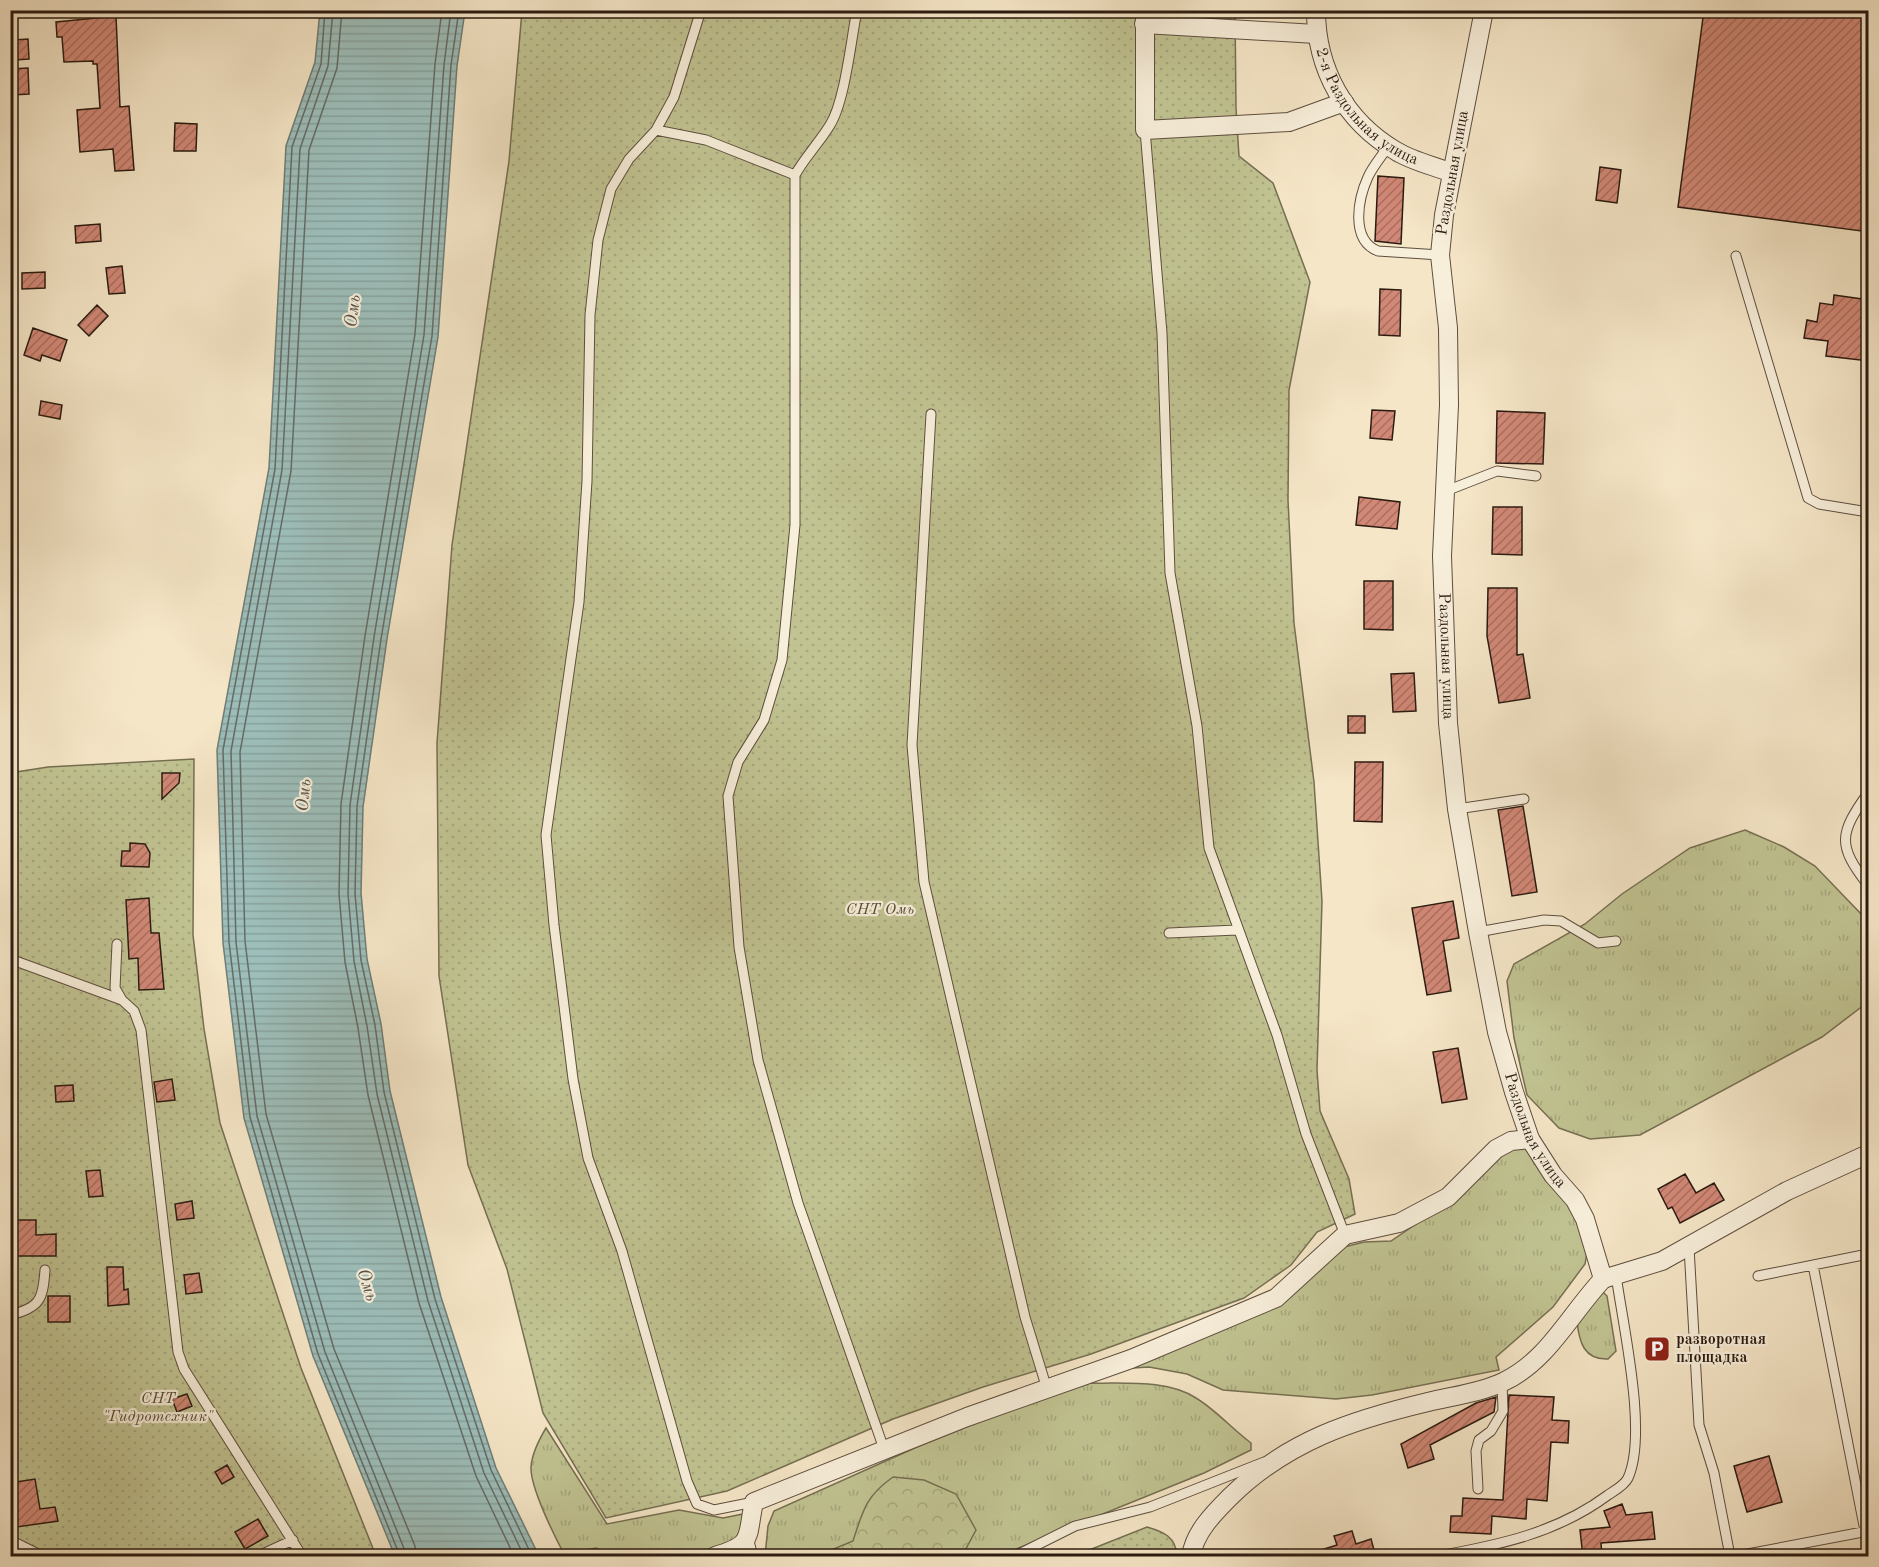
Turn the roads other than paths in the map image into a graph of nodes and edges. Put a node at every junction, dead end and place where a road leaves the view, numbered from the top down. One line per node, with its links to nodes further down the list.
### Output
1 (702, 10): 8 (lane)
2 (857, 10): 12 (lane)
3 (1316, 10): 6 (street, 2-я Раздольная улица)
4 (1484, 10): 11 (street, Раздольная улица)
5 (1144, 17): 6 (street); 9 (street)
6 (1316, 34): 7 (street, 2-я Раздольная улица)
7 (1344, 102): 9 (street); 10 (street, 2-я Раздольная улица)
8 (656, 130): 12 (lane); 45 (lane)
9 (1145, 130): 23 (lane)
10 (1389, 146): 11 (street, 2-я Раздольная улица); 13 (lane)
11 (1452, 173): 13 (street, Раздольная улица)
12 (795, 175): 42 (lane)
13 (1440, 255): 17 (street, Раздольная улица)
14 (1737, 256): 18 (lane)
15 (931, 414): 41 (lane)
16 (1536, 476): 17 (lane)
17 (1446, 492): 21 (street, Раздольная улица)
18 (1869, 512)
19 (1869, 793): 22 (lane)
20 (1524, 799): 21 (lane)
21 (1457, 809): 24 (street, Раздольная улица)
22 (1869, 885)
23 (1237, 930): 25 (lane); 32 (lane)
24 (1478, 932): 26 (lane); 30 (street, Раздольная улица)
25 (1169, 933)
26 (1616, 941)
27 (117, 944): 29 (lane)
28 (10, 959): 29 (lane)
29 (122, 1000): 49 (lane)
30 (1530, 1139): 32 (street); 38 (street, Раздольная улица)
31 (1869, 1154): 33 (street)
32 (1345, 1235): 41 (street)
33 (1689, 1247): 38 (street); 58 (lane)
34 (1869, 1254): 35 (lane)
35 (1813, 1265): 37 (lane); 46 (lane)
36 (45, 1270): 39 (lane)
37 (1758, 1276)
38 (1609, 1277): 40 (street); 57 (lane)
39 (10, 1315)
40 (1502, 1383): 43 (street); 44 (lane)
41 (1047, 1389): 42 (street)
42 (884, 1449): 45 (street)
43 (1280, 1455): 55 (lane); 56 (street)
44 (1478, 1489)
45 (754, 1502): 47 (street)
46 (1867, 1531): 59 (lane)
47 (748, 1538): 53 (street); 54 (lane)
48 (10, 1540): 50 (lane)
49 (293, 1540): 51 (lane); 52 (lane)
50 (42, 1557)
51 (258, 1557)
52 (302, 1557)
53 (715, 1557)
54 (753, 1557)
55 (1015, 1557)
56 (1191, 1557)
57 (1438, 1557)
58 (1730, 1557)
59 (1737, 1557)

